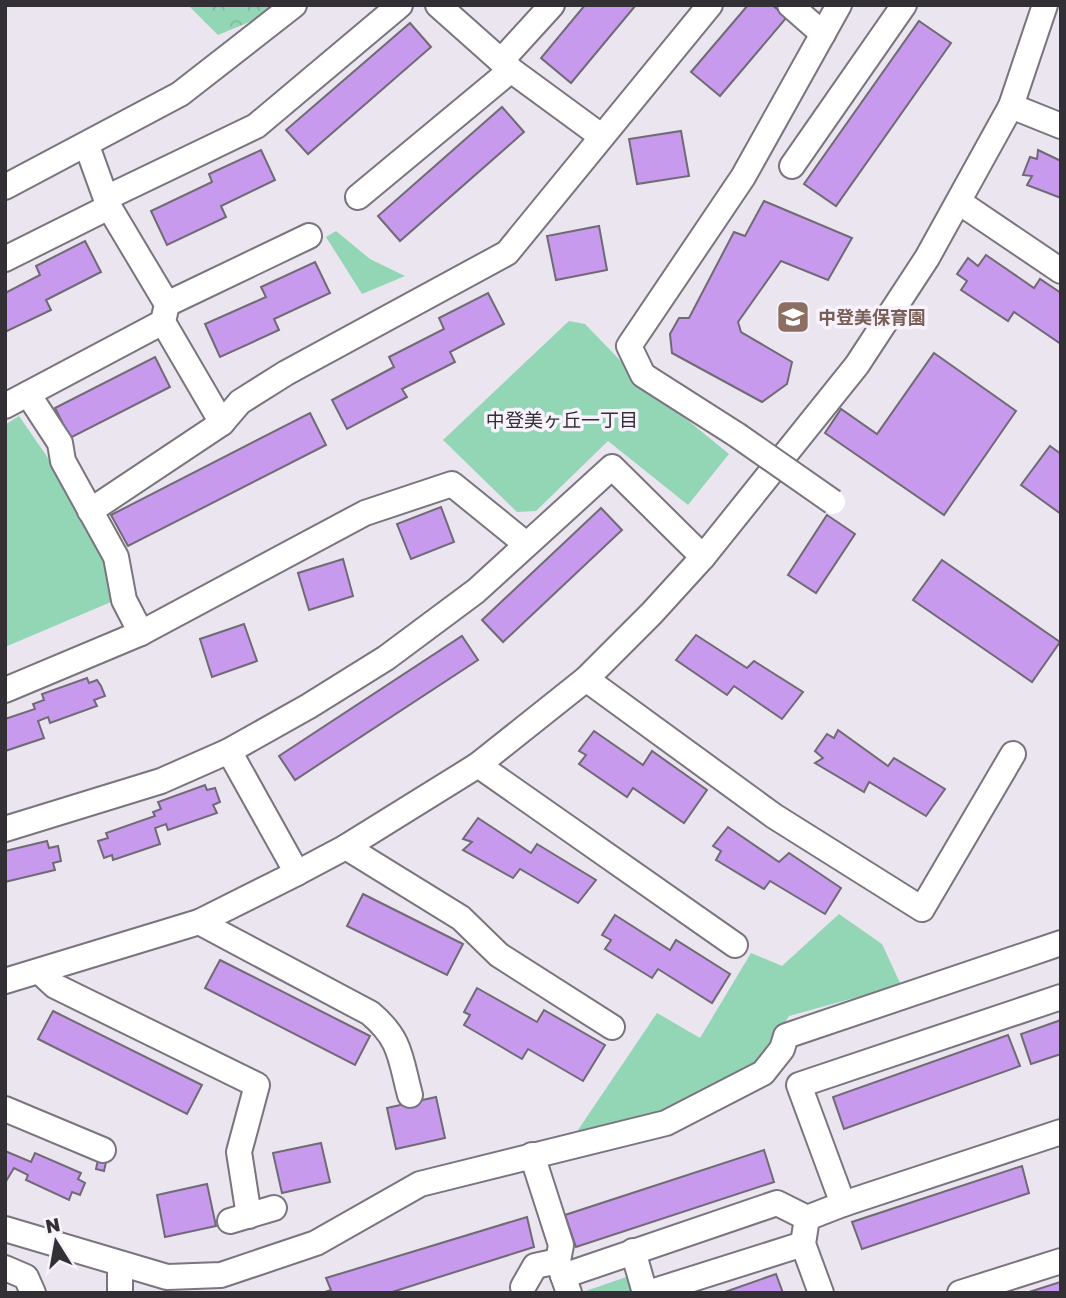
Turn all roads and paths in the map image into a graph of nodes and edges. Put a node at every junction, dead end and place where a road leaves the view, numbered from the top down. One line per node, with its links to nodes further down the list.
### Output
1 (294, 5): 16 (street)
2 (400, 5): 21 (street)
3 (438, 5): 12 (street)
4 (552, 5): 12 (street)
5 (710, 5): 15 (street)
6 (790, 5): 11 (street)
7 (839, 5): 11 (street)
8 (904, 5): 17 (street)
9 (1047, 5): 10 (street); 13 (street)
10 (1061, 8)
11 (823, 34): 29 (street, bridge)
12 (506, 66): 15 (street); 19 (street)
13 (1011, 106): 14 (street); 20 (street)
14 (1061, 126)
15 (601, 136): 28 (street)
16 (86, 146): 18 (street); 21 (street)
17 (792, 166)
18 (5, 187)
19 (358, 197)
20 (959, 202): 24 (street); 32 (street)
21 (107, 203): 23 (street); 25 (street)
22 (309, 236): 25 (street)
23 (5, 259)
24 (1061, 271)
25 (165, 313): 26 (street); 28 (street)
26 (28, 394): 27 (street); 30 (street)
27 (5, 406)
28 (222, 423): 30 (street)
29 (833, 502)
30 (90, 511): 33 (street)
31 (526, 544): 32 (street); 33 (street); 36 (street)
32 (703, 557): 34 (street)
33 (141, 632): 35 (street)
34 (586, 679): 37 (street); 38 (street)
35 (5, 690)
36 (229, 751): 39 (street); 41 (street)
37 (1013, 754)
38 (478, 765): 40 (street); 44 (street)
39 (5, 829)
40 (346, 847): 41 (street); 48 (street)
41 (297, 873): 42 (street)
42 (199, 922): 45 (street); 49 (street)
43 (1061, 943): 53 (street)
44 (735, 945)
45 (41, 972): 46 (street); 55 (street)
46 (5, 981)
47 (1061, 997): 54 (street)
48 (612, 1027)
49 (410, 1095)
50 (5, 1109): 52 (street)
51 (1061, 1132): 54 (street)
52 (103, 1150)
53 (532, 1155): 61 (street); 63 (street)
54 (843, 1204): 56 (street)
55 (274, 1208)
56 (807, 1218): 58 (street); 59 (street)
57 (5, 1229): 61 (street)
58 (803, 1244): 67 (street); 68 (street)
59 (633, 1251): 63 (street); 67 (street)
60 (1061, 1261): 69 (street)
61 (120, 1264): 66 (street)
62 (5, 1268): 65 (street)
63 (563, 1277): 64 (street)
64 (522, 1291)
65 (33, 1293)
66 (120, 1293)
67 (647, 1293)
68 (821, 1293)
69 (960, 1293)

